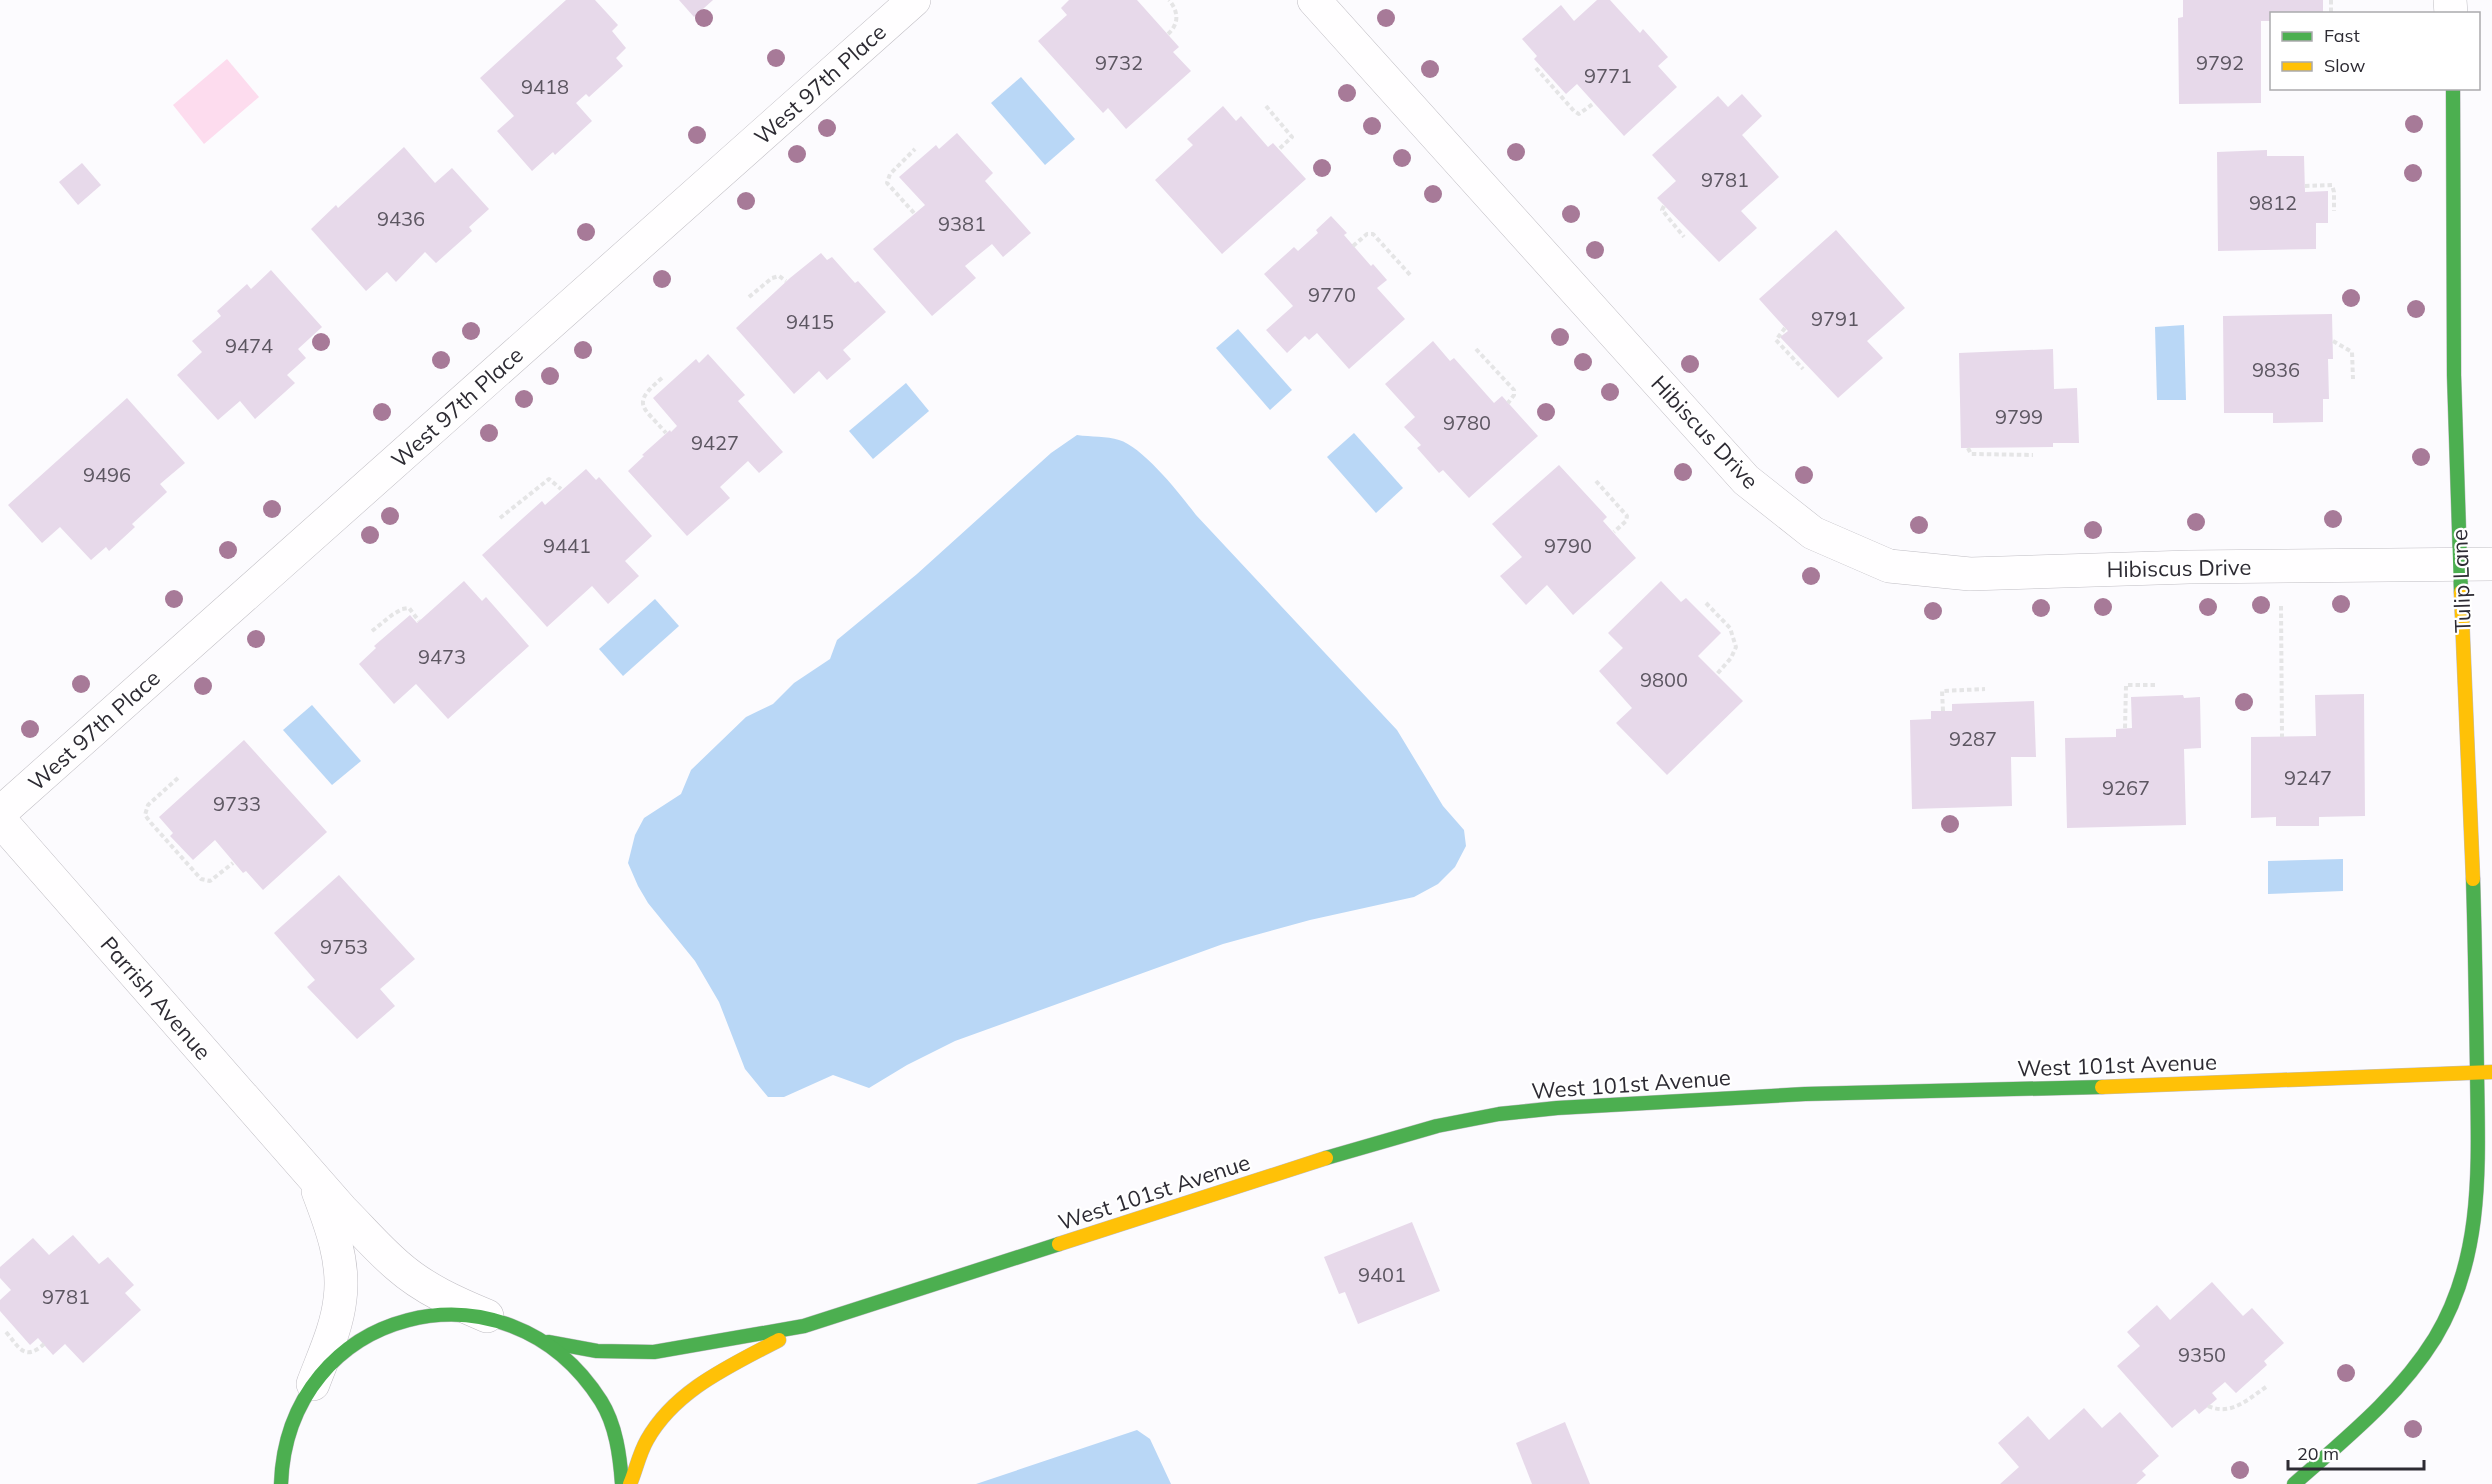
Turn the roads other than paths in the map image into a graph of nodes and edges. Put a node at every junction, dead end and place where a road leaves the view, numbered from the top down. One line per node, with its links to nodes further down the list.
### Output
1 (914, 0): 5 (street, West 97th Place)
2 (1314, 0): 4 (street, Hibiscus Drive)
3 (2453, 90): 4 (street, Tulip Lane)
4 (2476, 565): 7 (street, Tulip Lane)
5 (0, 813)
6 (0, 820): 9 (street, Parrish Avenue)
7 (2477, 1072): 8 (street, West 101st Avenue); 11 (street, West 101st Avenue); 19 (street, Tulip Lane)
8 (2492, 1072)
9 (312, 1175): 10 (street, Parrish Avenue); 13 (street)
10 (489, 1317): 12 (street); 13 (street)
11 (804, 1326): 12 (street, West 101st Avenue); 18 (street, West 101st Avenue)
12 (548, 1342): 17 (street)
13 (313, 1384): 14 (street)
14 (288, 1435): 15 (street); 16 (street)
15 (269, 1468)
16 (281, 1484)
17 (622, 1484)
18 (630, 1484)
19 (2294, 1484)

